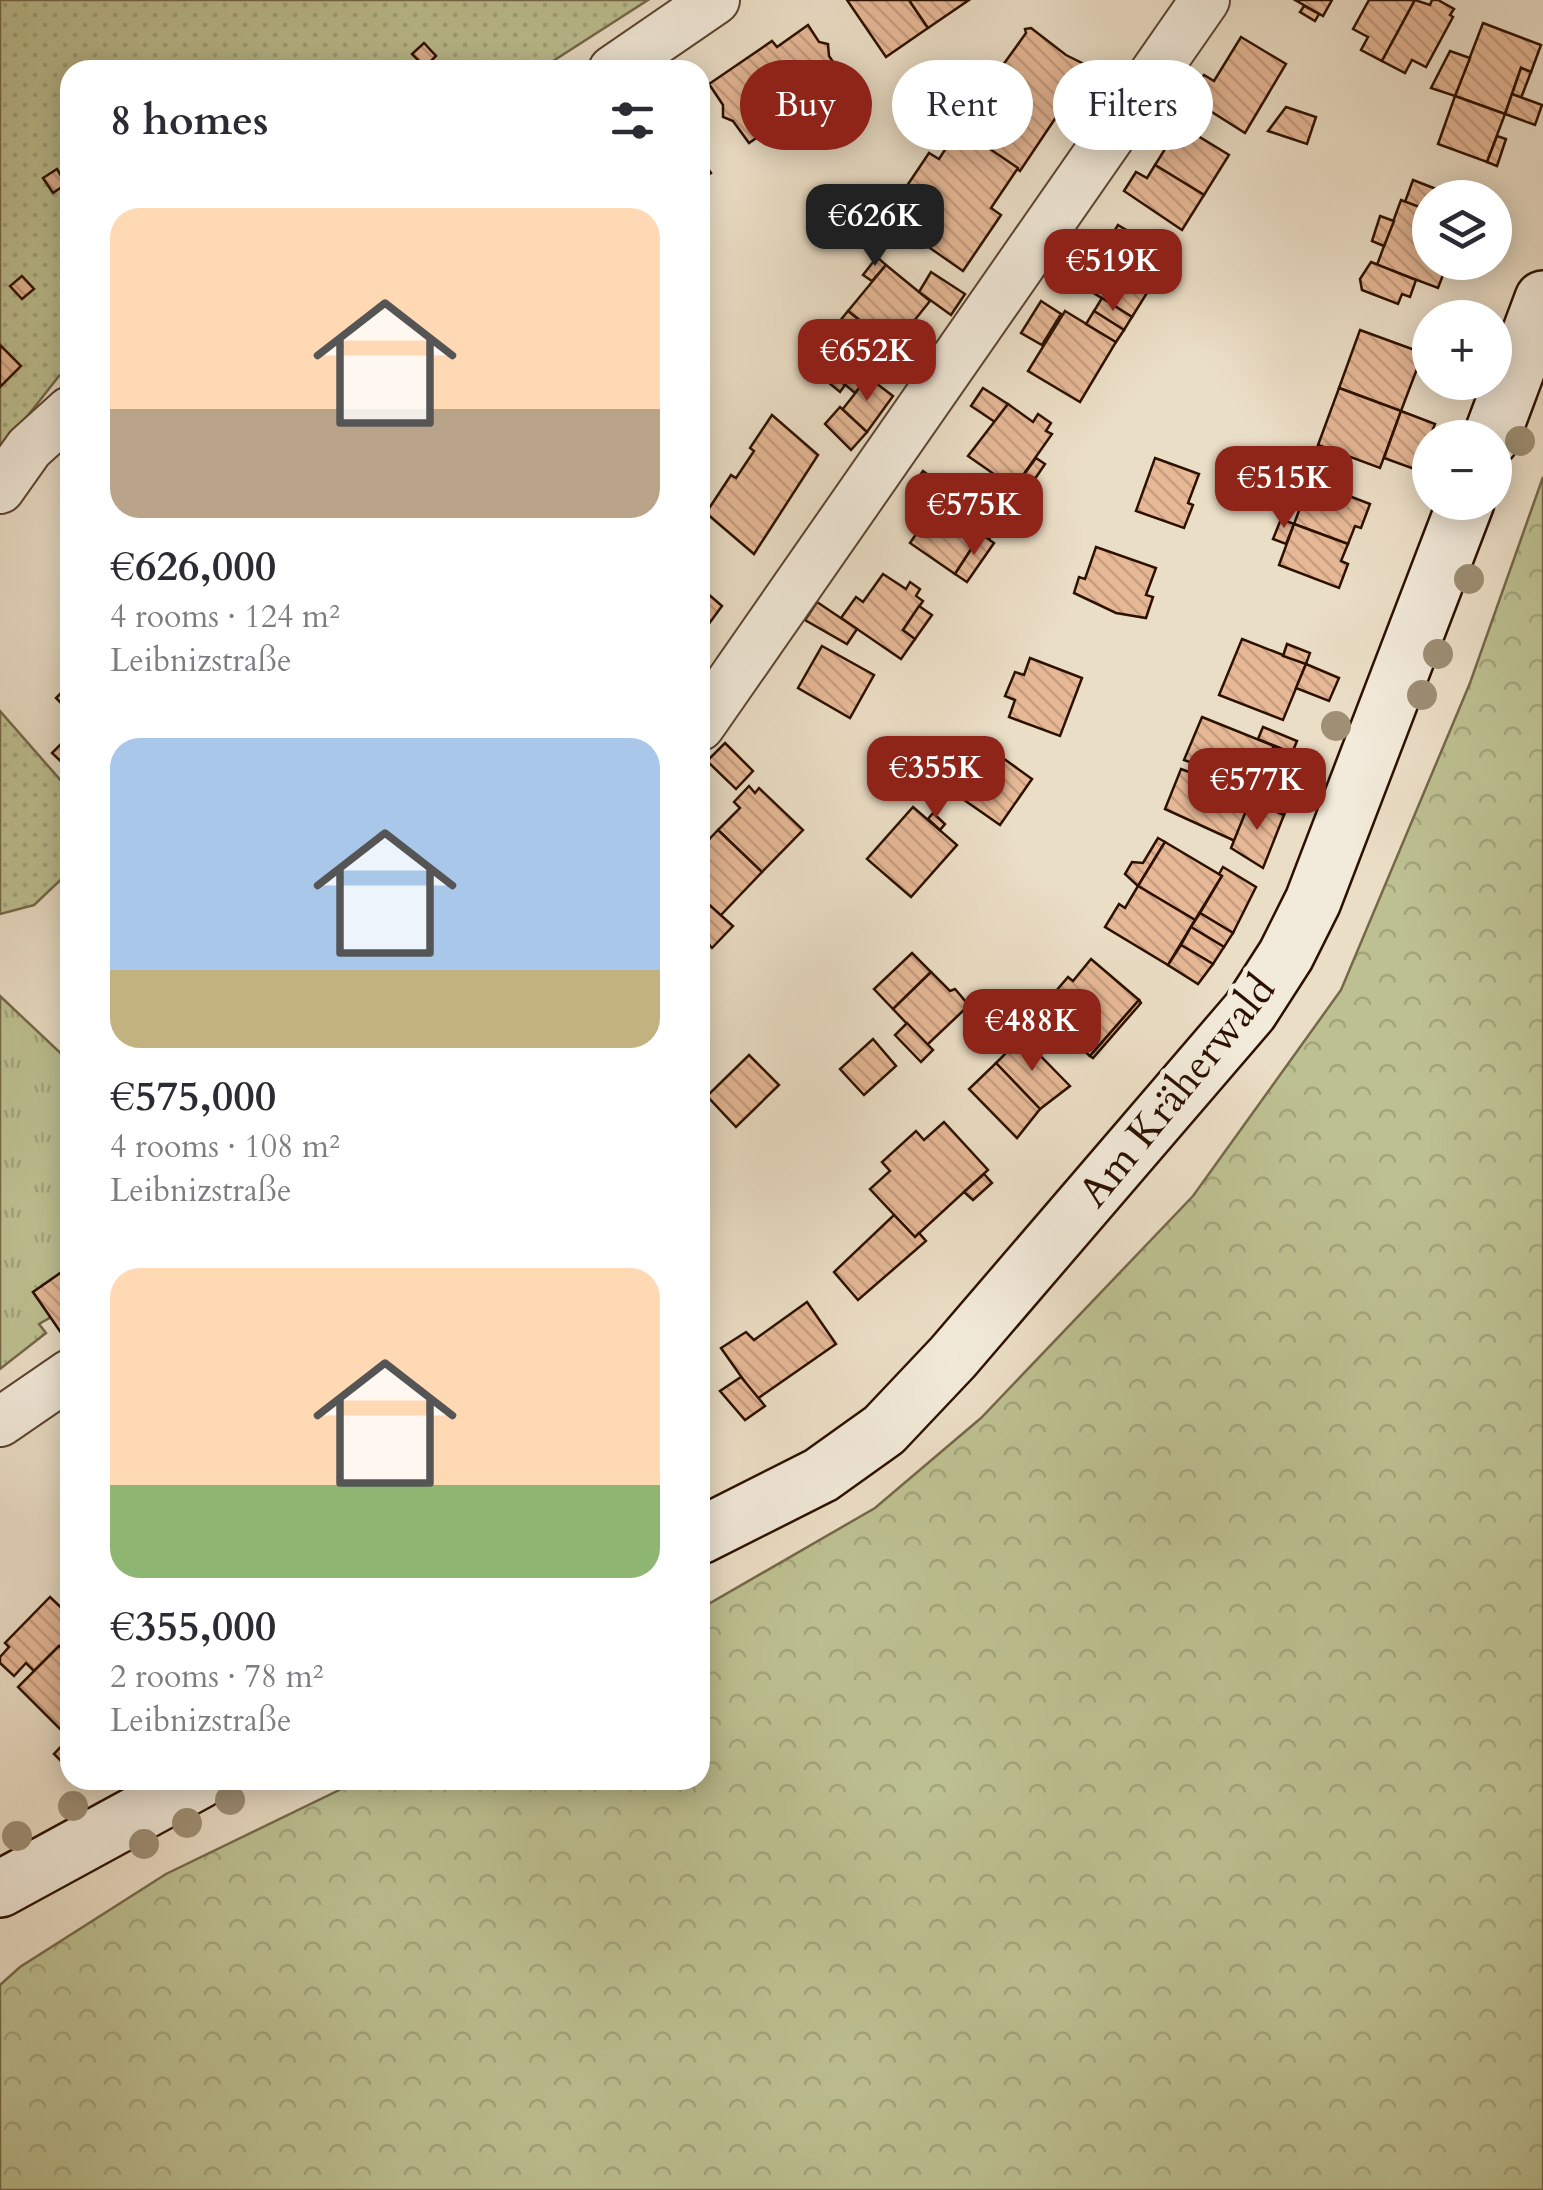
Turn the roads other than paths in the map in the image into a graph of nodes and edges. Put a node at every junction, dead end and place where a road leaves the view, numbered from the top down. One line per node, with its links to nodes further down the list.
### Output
1 (715, 0): 3 (street)
2 (1205, 0): 9 (street)
3 (628, 60)
4 (1543, 298): 6 (main road)
5 (60, 420): 7 (street)
6 (1498, 420)
7 (0, 489)
8 (1459, 520): 12 (main road, Am Kräherwald)
9 (710, 712)
10 (60, 1381): 11 (street)
11 (0, 1422)
12 (710, 1531)
13 (181, 1790): 14 (main road)
14 (3, 1882)

